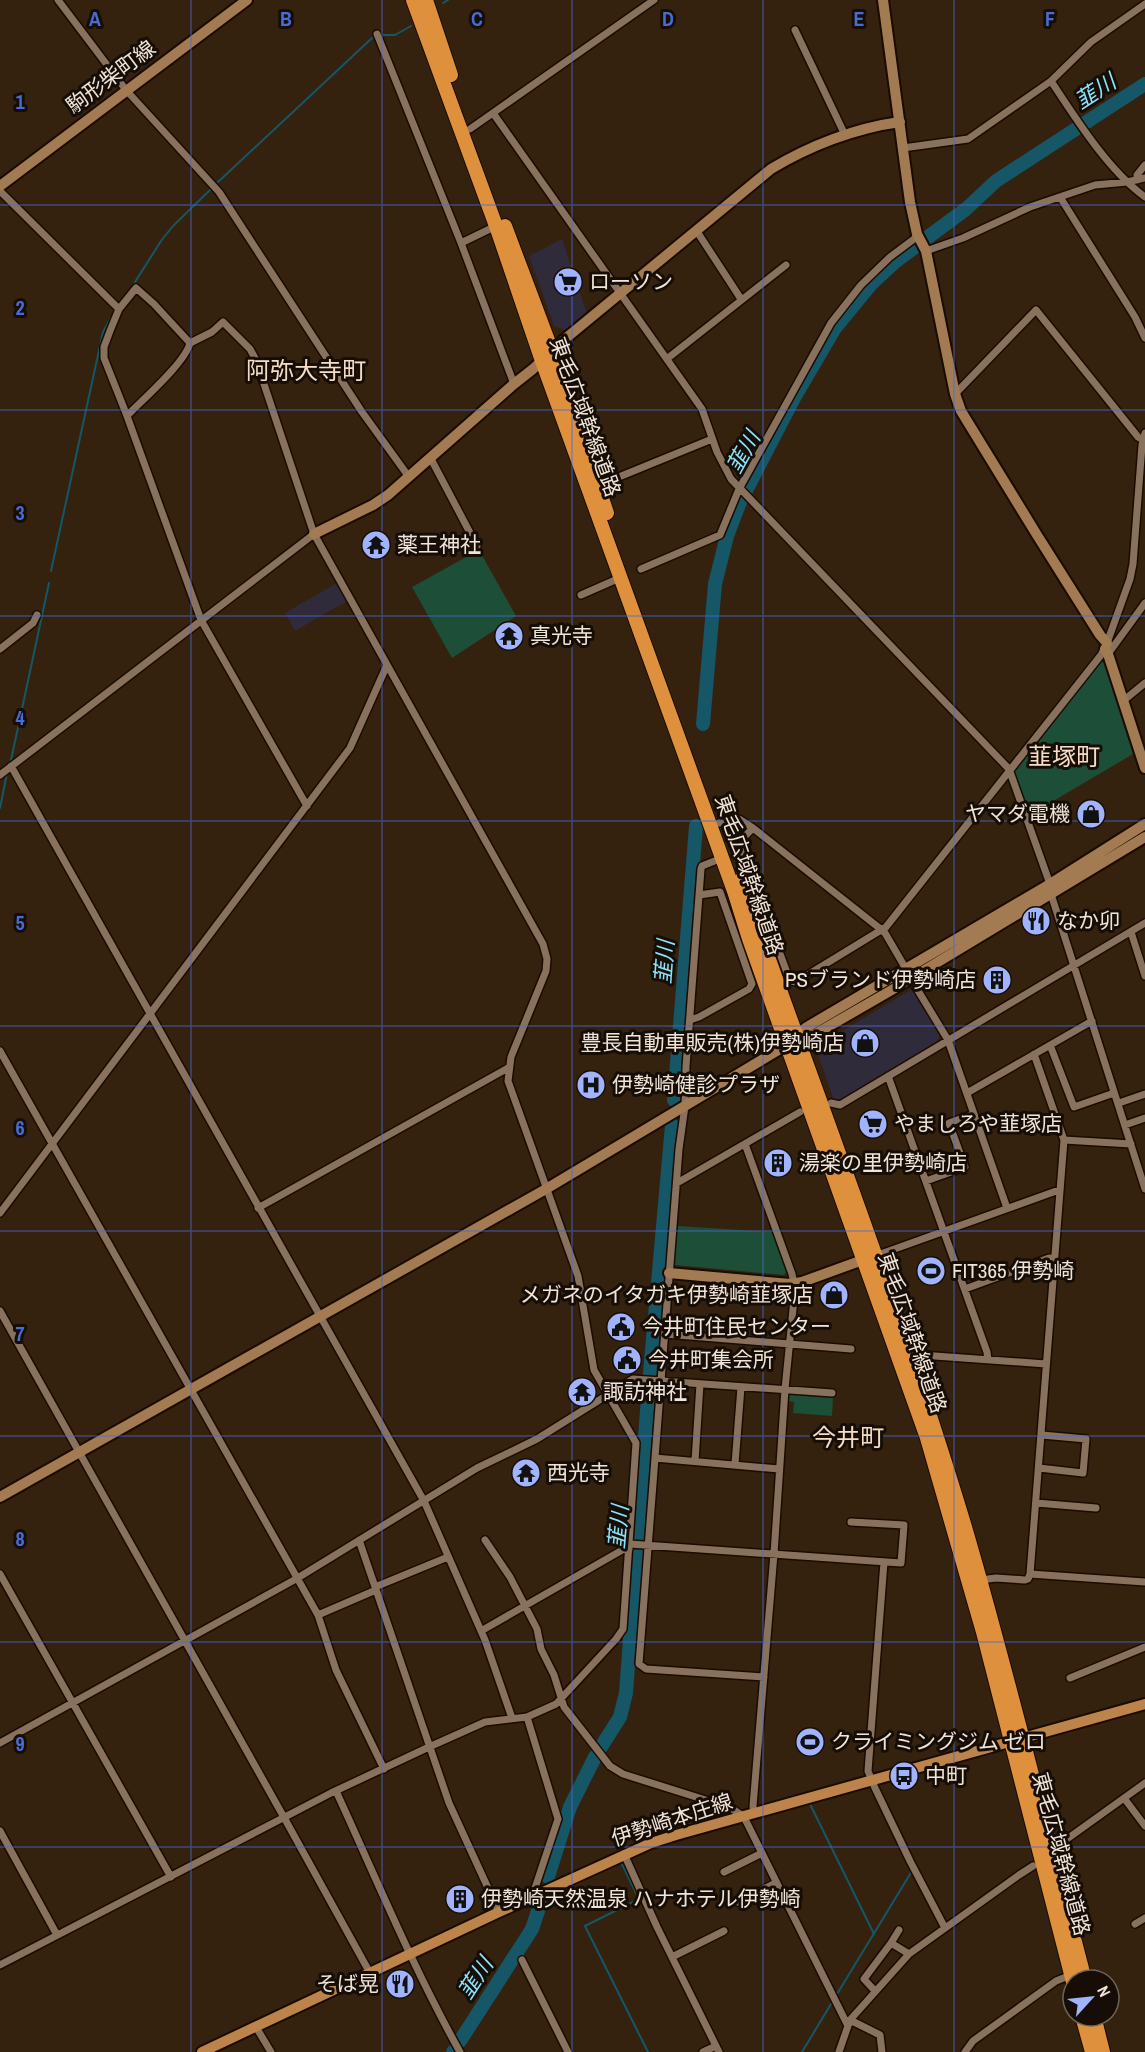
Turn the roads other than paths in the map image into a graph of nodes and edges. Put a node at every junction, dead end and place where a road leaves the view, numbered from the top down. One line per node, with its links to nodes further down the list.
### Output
1 (58, 0): 11 (street)
2 (247, 0): 11 (street, 駒形柴町線)
3 (413, 0): 24 (highway, 東毛広域幹線道路)
4 (426, 0): 14 (highway, 東毛広域幹線道路)
5 (654, 0): 12 (street)
6 (883, 0): 13 (street)
7 (1145, 4): 10 (street)
8 (795, 30): 15 (street)
9 (377, 34): 27 (street)
10 (1051, 81): 16 (street); 19 (street)
11 (126, 90): 20 (street, 駒形柴町線); 44 (street)
12 (493, 113): 14 (street); 30 (street)
13 (900, 122): 15 (street); 16 (street)
14 (470, 129): 35 (highway, 東毛広域幹線道路)
15 (845, 135): 25 (street)
16 (903, 148): 26 (street)
17 (1145, 165): 18 (street)
18 (1141, 179): 19 (street)
19 (1127, 182): 22 (street); 23 (street)
20 (0, 186)
21 (0, 191): 32 (street)
22 (1060, 197): 28 (street); 33 (street)
23 (1145, 197)
24 (496, 226): 27 (street); 37 (highway, 東毛広域幹線道路)
25 (696, 230): 30 (street); 31 (street)
26 (918, 236): 28 (street); 46 (street)
27 (461, 243): 38 (street)
28 (926, 251): 39 (street)
29 (786, 265): 31 (street)
30 (620, 294): 35 (street); 36 (street)
31 (741, 299): 36 (street)
32 (119, 309): 34 (street); 40 (street)
33 (1145, 338)
34 (190, 343): 40 (street); 47 (street)
35 (552, 351): 37 (street); 66 (highway, 東毛広域幹線道路)
36 (668, 358): 42 (street)
37 (542, 361): 38 (street); 50 (highway, 東毛広域幹線道路)
38 (514, 384): 43 (street)
39 (955, 394): 41 (street); 56 (street)
40 (127, 416): 54 (street)
41 (1144, 436): 56 (street)
42 (712, 439): 45 (street); 46 (street)
43 (430, 457): 44 (street); 48 (street)
44 (409, 477): 47 (street)
45 (609, 481)
46 (740, 490): 49 (street); 63 (street)
47 (314, 534): 54 (street); 57 (street)
48 (477, 546)
49 (641, 569)
50 (621, 577): 51 (street); 70 (highway, 東毛広域幹線道路)
51 (581, 595)
52 (1145, 603): 56 (street)
53 (38, 615): 55 (street)
54 (201, 620): 61 (street); 65 (street)
55 (0, 649)
56 (1107, 649): 59 (street); 63 (street)
57 (387, 665): 65 (street); 87 (street)
58 (1145, 683): 59 (street)
59 (1123, 701): 60 (street)
60 (1141, 745): 62 (street)
61 (11, 766): 64 (street); 79 (street)
62 (1145, 768)
63 (1009, 769): 71 (street); 74 (street)
64 (0, 775)
65 (306, 806): 79 (street)
66 (719, 824): 68 (street); 83 (highway, 東毛広域幹線道路)
67 (1145, 824): 71 (street)
68 (753, 828): 74 (street); 74 (street)
69 (1145, 837): 71 (street)
70 (722, 858): 72 (street); 83 (highway, 東毛広域幹線道路)
71 (1050, 889): 76 (street); 77 (street)
72 (699, 895): 80 (street); 80 (street)
73 (1145, 923): 75 (street)
74 (882, 930): 77 (street)
75 (1131, 932): 76 (street); 78 (street)
76 (1074, 965): 81 (street); 82 (street)
77 (908, 974): 82 (street); 83 (street)
78 (1145, 976)
79 (151, 1014): 100 (street); 108 (street)
80 (690, 1020): 94 (street)
81 (1092, 1021): 84 (street); 90 (street)
82 (948, 1040): 88 (street); 89 (street)
83 (794, 1041): 94 (street); 112 (highway, 東毛広域幹線道路)
84 (1050, 1045): 86 (street); 90 (street)
85 (0, 1051): 100 (street)
86 (1034, 1054): 89 (street); 99 (street)
87 (508, 1068): 105 (street); 108 (street)
88 (888, 1077): 92 (street); 103 (street)
89 (967, 1093): 96 (street)
90 (1114, 1093): 93 (street)
91 (1145, 1094): 93 (street)
92 (831, 1103)
93 (1119, 1103): 98 (street)
94 (685, 1106): 104 (street); 105 (street)
95 (800, 1112): 101 (street)
96 (974, 1114): 103 (street); 109 (street)
97 (1145, 1119): 98 (street)
98 (1125, 1125): 102 (street)
99 (1064, 1140): 102 (street); 107 (street)
100 (52, 1143): 110 (street); 128 (street)
101 (745, 1144): 104 (street); 115 (street)
102 (1131, 1144): 106 (street)
103 (926, 1181): 111 (street)
104 (677, 1183): 114 (street)
105 (546, 1189): 118 (street); 131 (street)
106 (1145, 1189)
107 (1059, 1190): 109 (street); 113 (street)
108 (258, 1208): 118 (street)
109 (1007, 1208): 111 (street)
110 (0, 1213)
111 (944, 1232): 112 (street); 116 (street)
112 (869, 1258): 115 (street); 154 (highway, 東毛広域幹線道路)
113 (1054, 1259): 116 (street); 124 (street)
114 (669, 1273): 115 (street); 119 (street)
115 (795, 1283): 120 (street)
116 (965, 1289): 123 (street)
117 (0, 1311): 133 (street)
118 (320, 1318): 128 (street); 140 (street)
119 (665, 1334): 120 (street); 125 (street)
120 (789, 1344): 121 (street); 129 (street)
121 (851, 1349)
122 (921, 1355): 123 (street)
123 (988, 1360): 124 (street)
124 (1046, 1364): 132 (street)
125 (659, 1379): 126 (street); 131 (street); 134 (street)
126 (700, 1384): 127 (street); 135 (street)
127 (741, 1387): 129 (street); 136 (street)
128 (191, 1389): 133 (street); 153 (street)
129 (785, 1389): 130 (street); 138 (street)
130 (832, 1393)
131 (608, 1396): 140 (street); 147 (street)
132 (1041, 1435): 137 (street); 137 (street)
133 (80, 1452): 139 (street); 160 (street)
134 (655, 1458): 135 (street); 146 (street)
135 (695, 1461): 136 (street)
136 (735, 1464): 138 (street)
137 (1039, 1468): 141 (street)
138 (779, 1469): 148 (street)
139 (0, 1497)
140 (424, 1501): 145 (street); 149 (street)
141 (1036, 1503): 142 (street); 152 (street)
142 (1096, 1508)
143 (851, 1522): 150 (street)
144 (485, 1539): 157 (street)
145 (359, 1540): 153 (street); 156 (street)
146 (646, 1544): 147 (street); 148 (street); 162 (street)
147 (631, 1545): 157 (street); 164 (street)
148 (774, 1554): 150 (street); 162 (street)
149 (448, 1557): 156 (street); 159 (street)
150 (884, 1562): 173 (street)
151 (0, 1574): 165 (street)
152 (1030, 1574): 154 (street); 155 (street)
153 (296, 1579): 158 (street); 160 (street)
154 (974, 1581): 169 (highway, 東毛広域幹線道路)
155 (1145, 1582)
156 (375, 1589): 158 (street); 171 (street)
157 (525, 1605): 159 (street); 164 (street)
158 (318, 1615): 172 (street)
159 (481, 1631): 168 (street)
160 (184, 1641): 165 (street); 178 (street)
161 (1145, 1647): 163 (street)
162 (764, 1677): 177 (street)
163 (1070, 1678)
164 (561, 1700): 167 (street); 177 (street)
165 (72, 1703): 170 (street); 186 (street)
166 (1145, 1704): 169 (main road, 伊勢崎本庄線)
167 (527, 1717): 168 (street); 188 (street)
168 (512, 1718): 171 (street)
169 (1016, 1739): 173 (main road, 伊勢崎本庄線); 203 (highway, 東毛広域幹線道路)
170 (0, 1743)
171 (429, 1747): 172 (street); 190 (street)
172 (384, 1769): 175 (street)
173 (871, 1780): 177 (main road, 伊勢崎本庄線); 193 (street)
174 (1145, 1784): 176 (street)
175 (336, 1791): 178 (street); 198 (street)
176 (1124, 1798): 179 (street); 181 (street)
177 (749, 1815): 182 (street); 183 (main road, 伊勢崎本庄線)
178 (284, 1818): 186 (street); 204 (street)
179 (1145, 1826)
180 (0, 1831): 196 (street)
181 (1060, 1844)
182 (762, 1853): 185 (street); 187 (street)
183 (624, 1854): 188 (main road, 伊勢崎本庄線); 200 (street)
184 (1033, 1866): 193 (street)
185 (724, 1872)
186 (171, 1877): 196 (street)
187 (776, 1883): 189 (street); 207 (street)
188 (532, 1897): 190 (main road, 伊勢崎本庄線)
189 (738, 1902)
190 (499, 1912): 198 (main road, 伊勢崎本庄線)
191 (1145, 1918): 192 (street)
192 (1135, 1924)
193 (945, 1928): 199 (street)
194 (899, 1930): 197 (street)
195 (724, 1931): 200 (street)
196 (57, 1935): 202 (street)
197 (891, 1943): 199 (street); 206 (street)
198 (411, 1954): 204 (main road, 伊勢崎本庄線); 214 (street)
199 (909, 1954): 206 (street)
200 (672, 1957): 211 (street)
201 (522, 1960): 215 (street)
202 (0, 1965)
203 (1073, 1968)
204 (370, 1973): 208 (main road, 伊勢崎本庄線)
205 (1061, 1980): 219 (street)
206 (875, 1991): 207 (street)
207 (848, 2022): 217 (street); 218 (street)
208 (256, 2027): 212 (main road, 伊勢崎本庄線); 213 (street)
209 (1085, 2028): 220 (highway)
210 (1097, 2028): 221 (highway)
211 (717, 2049): 216 (street)
212 (202, 2052)
213 (271, 2052)
214 (460, 2052)
215 (568, 2052)
216 (703, 2052)
217 (839, 2052)
218 (882, 2052)
219 (965, 2052)
220 (1092, 2052)
221 (1103, 2052)

